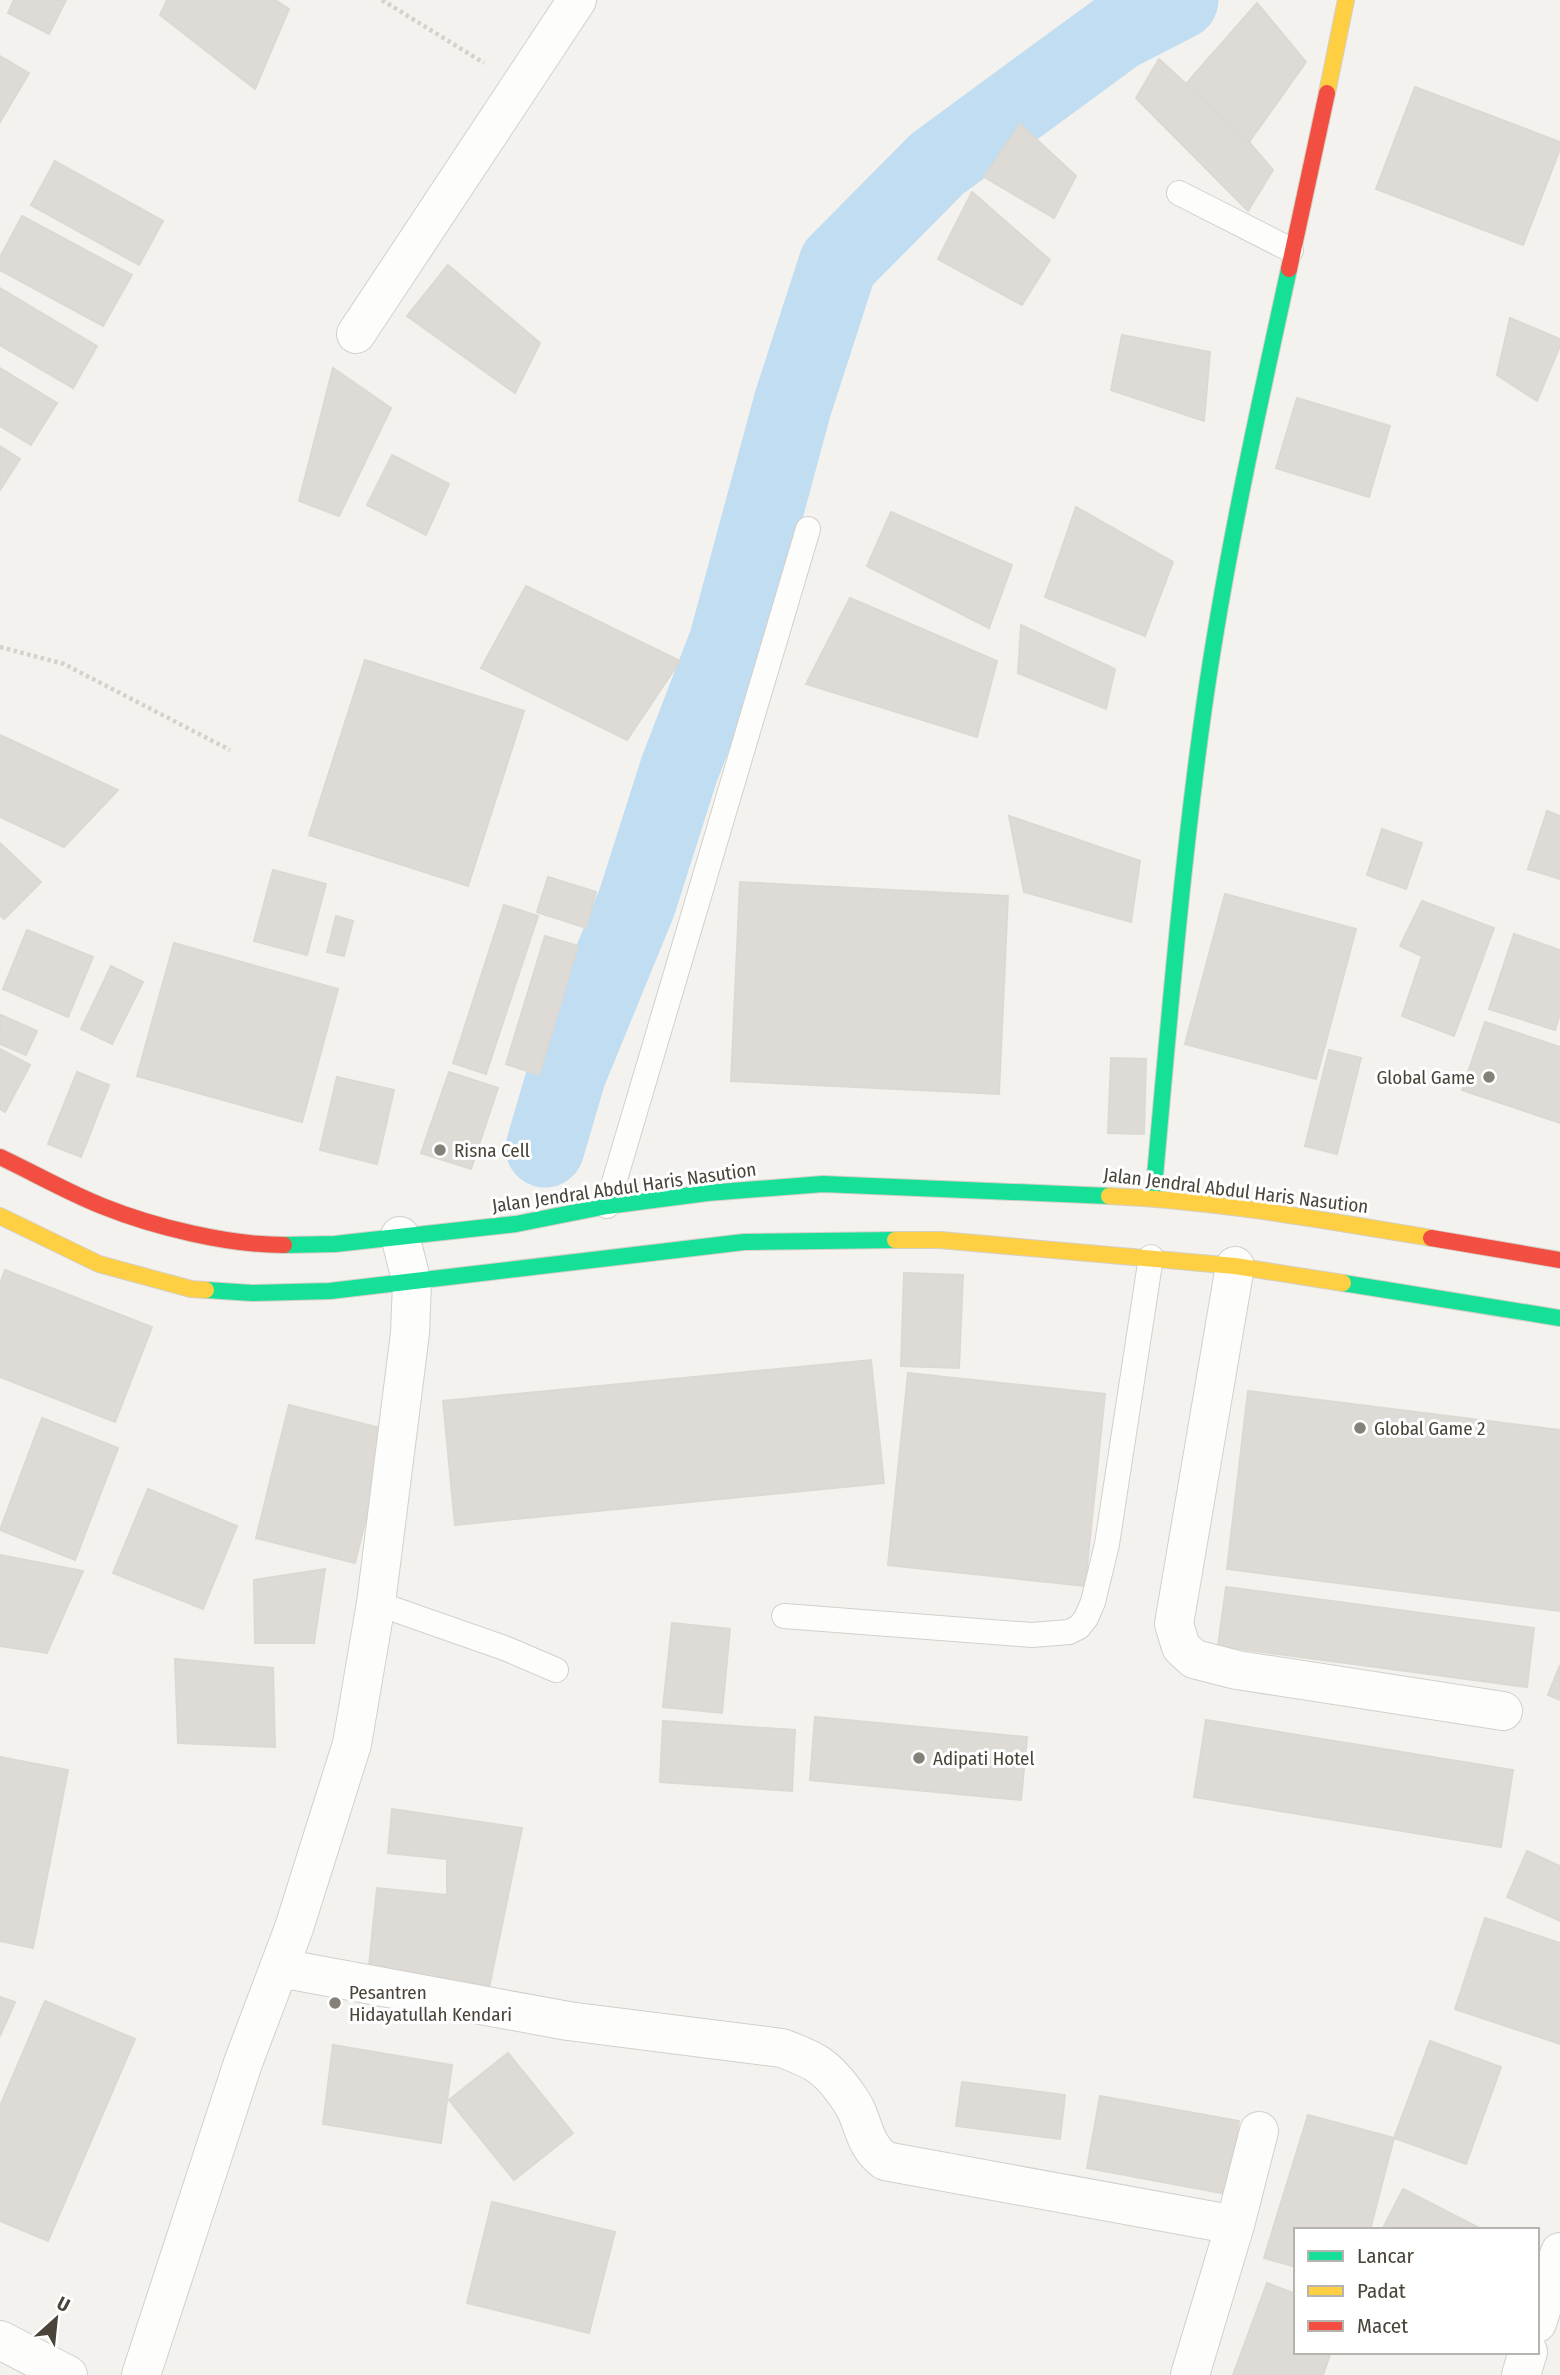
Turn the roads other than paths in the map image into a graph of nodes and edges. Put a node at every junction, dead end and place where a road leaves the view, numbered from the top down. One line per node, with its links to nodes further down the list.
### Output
1 (577, 0): 5 (street)
2 (1346, 0): 4 (main road)
3 (1179, 193): 4 (lane)
4 (1291, 250): 8 (main road)
5 (356, 334)
6 (808, 529): 9 (lane)
7 (0, 1157): 11 (main road, Jalan Jendral Abdul Haris Nasution)
8 (1153, 1198): 9 (main road, Jalan Jendral Abdul Haris Nasution); 13 (main road, Jalan Jendral Abdul Haris Nasution)
9 (607, 1206): 11 (main road, Jalan Jendral Abdul Haris Nasution)
10 (0, 1216): 15 (main road)
11 (400, 1236): 15 (street)
12 (1152, 1257): 14 (main road); 15 (main road); 18 (lane)
13 (1560, 1260)
14 (1235, 1266): 16 (main road); 20 (street)
15 (412, 1283): 17 (street)
16 (1560, 1318)
17 (376, 1603): 19 (lane); 21 (street)
18 (784, 1616)
19 (556, 1670)
20 (1503, 1711)
21 (280, 1969): 23 (street); 29 (street)
22 (1259, 2131): 23 (street)
23 (1235, 2225): 30 (street)
24 (1560, 2252): 25 (street)
25 (1539, 2317)
26 (0, 2340): 28 (street)
27 (1527, 2354): 31 (street)
28 (68, 2375)
29 (141, 2375)
30 (1190, 2375)
31 (1521, 2375)

